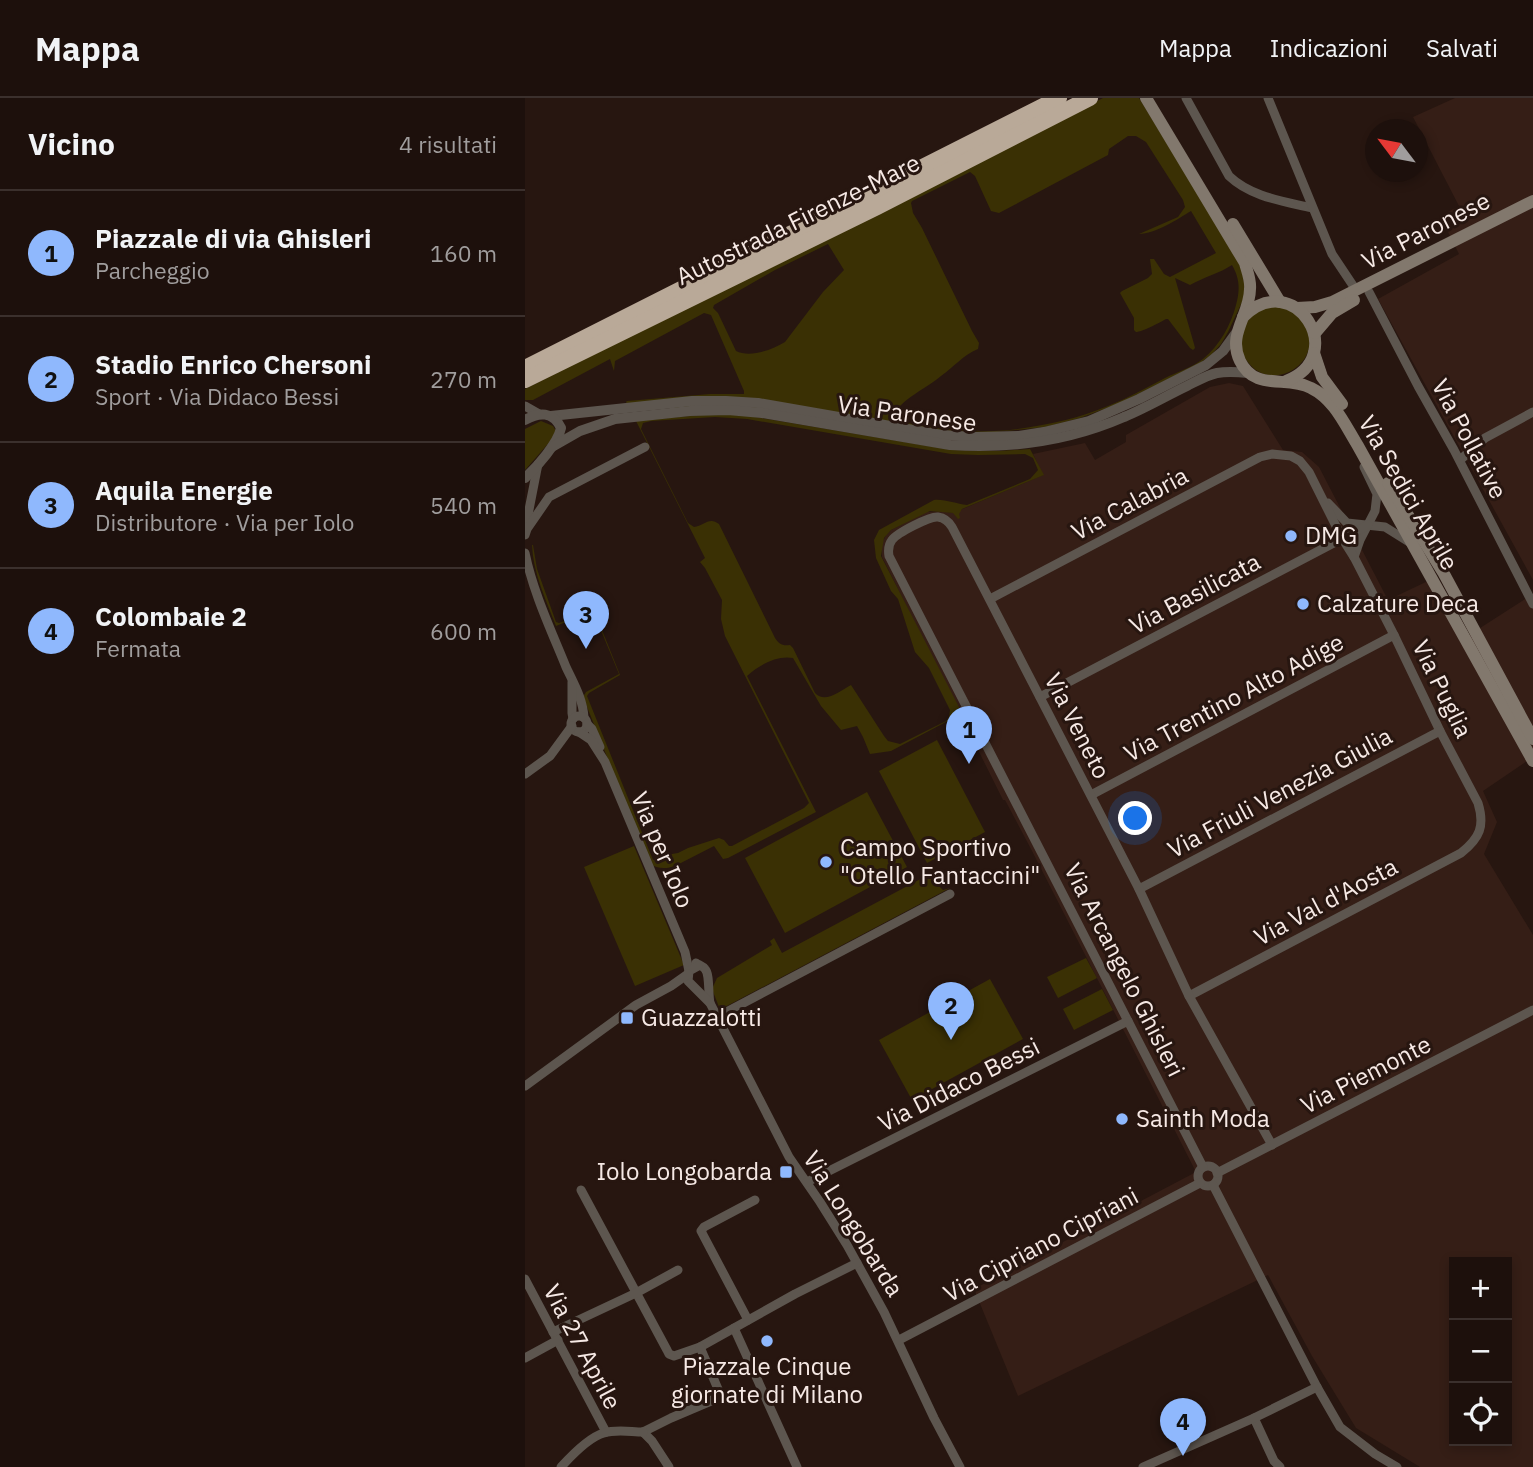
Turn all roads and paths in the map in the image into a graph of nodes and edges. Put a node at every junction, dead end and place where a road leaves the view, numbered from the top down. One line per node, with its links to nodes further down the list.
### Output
1 (1059, 98): 17 (highway, Autostrada Firenze-Mare)
2 (1090, 98): 19 (highway, Autostrada Firenze-Mare)
3 (1146, 98): 13 (main road)
4 (1155, 98): 11 (main road)
5 (1186, 98): 8 (street)
6 (1268, 98): 8 (street, Via Pollative)
7 (1533, 201): 10 (main road, Via Paronese)
8 (1312, 208): 10 (street, Via Pollative)
9 (1533, 209): 10 (main road, Via Paronese)
10 (1363, 291): 12 (main road, Via Paronese); 14 (main road, Via Paronese); 29 (street, Via Pollative)
11 (1279, 302): 12 (main road); 13 (main road)
12 (1297, 308): 14 (main road)
13 (1243, 317): 15 (main road)
14 (1315, 332): 16 (main road, Via Sedici Aprile)
15 (1236, 333): 18 (main road); 23 (street, Via Paronese)
16 (1314, 353): 20 (main road); 49 (main road, Via Sedici Aprile)
17 (525, 368)
18 (1249, 373): 20 (main road, Via Sedici Aprile); 26 (street, Via Paronese)
19 (525, 380)
20 (1286, 381): 25 (main road, Via Sedici Aprile)
21 (525, 406): 23 (street)
22 (1533, 412): 29 (street)
23 (545, 415): 24 (street, Via Paronese); 26 (street)
24 (525, 420)
25 (1358, 446): 35 (street); 38 (main road, Via Sedici Aprile)
26 (552, 447): 30 (street)
27 (645, 447): 32 (street)
28 (1291, 456): 31 (street, Via Puglia); 41 (street, Via Calabria)
29 (1460, 460): 42 (street, Via Pollative)
30 (530, 481): 32 (street); 34 (street)
31 (1320, 494): 35 (street); 37 (street, Via Puglia)
32 (549, 497): 36 (street)
33 (939, 517): 41 (street, Via Veneto); 65 (street, Via Arcangelo Ghisleri)
34 (526, 518): 36 (street)
35 (1368, 525): 37 (street, Via Basilicata); 38 (street); 40 (street)
36 (525, 535)
37 (1342, 538): 40 (street, Via Puglia); 45 (street, Via Basilicata)
38 (1414, 546): 50 (main road, Via Sedici Aprile)
39 (525, 553): 44 (street, Via per Iolo)
40 (1355, 557): 43 (street, Via Puglia)
41 (990, 599): 45 (street, Via Veneto)
42 (1533, 604)
43 (1394, 635): 48 (street, Via Puglia); 53 (street, Via Trentino Alto Adige)
44 (572, 681): 46 (street, Via per Iolo); 47 (street, Via per Iolo)
45 (1040, 697): 53 (street, Via Veneto)
46 (586, 721): 47 (street); 51 (street, Via per Iolo)
47 (575, 726): 51 (street, Via per Iolo); 52 (street)
48 (1440, 731): 54 (street, Via Puglia); 55 (street, Via Friuli Venezia Giulia)
49 (1533, 739)
50 (1533, 761)
51 (604, 762): 57 (street, Via per Iolo)
52 (525, 774)
53 (1091, 795): 55 (street, Via Veneto)
54 (1477, 836): 61 (street, Via Val d'Aosta)
55 (1139, 889): 61 (street, Via Veneto)
56 (950, 894): 64 (street)
57 (692, 970): 58 (street, Via Longobarda); 59 (street); 60 (street, Via Longobarda)
58 (708, 982): 60 (street); 62 (street, Via Longobarda)
59 (671, 986): 60 (street); 66 (street)
60 (694, 987): 62 (street, Via Longobarda)
61 (1189, 996): 67 (street, Via Veneto)
62 (710, 1003): 64 (street, Via Longobarda)
63 (1533, 1010): 67 (street, Via Piemonte)
64 (717, 1017): 70 (street, Via Longobarda)
65 (1128, 1021): 68 (street, Via Arcangelo Ghisleri); 70 (street, Via Didaco Bessi)
66 (525, 1086)
67 (1272, 1145): 69 (street, Via Piemonte)
68 (1203, 1167): 69 (street); 71 (street)
69 (1217, 1173): 72 (street)
70 (807, 1182): 75 (street, Via Longobarda)
71 (1201, 1183): 72 (street); 82 (street, Via Cipriano Cipriani)
72 (1213, 1185): 85 (street)
73 (581, 1190): 78 (street)
74 (755, 1200): 79 (street)
75 (857, 1263): 79 (street); 82 (street, Via Longobarda)
76 (678, 1270): 78 (street)
77 (525, 1279): 81 (street, Via 27 Aprile)
78 (636, 1293): 81 (street); 83 (street)
79 (748, 1320): 80 (street)
80 (734, 1328): 83 (street); 91 (street)
81 (556, 1336): 84 (street); 87 (street, Via 27 Aprile)
82 (899, 1340): 92 (street, Via Longobarda)
83 (700, 1347): 88 (street)
84 (525, 1358)
85 (1317, 1387): 86 (street); 95 (street)
86 (1254, 1418): 93 (street); 94 (street)
87 (606, 1432): 88 (street); 89 (street)
88 (643, 1432): 90 (street)
89 (561, 1467)
90 (669, 1467)
91 (797, 1467)
92 (960, 1467)
93 (1143, 1467)
94 (1280, 1467)
95 (1397, 1467)

